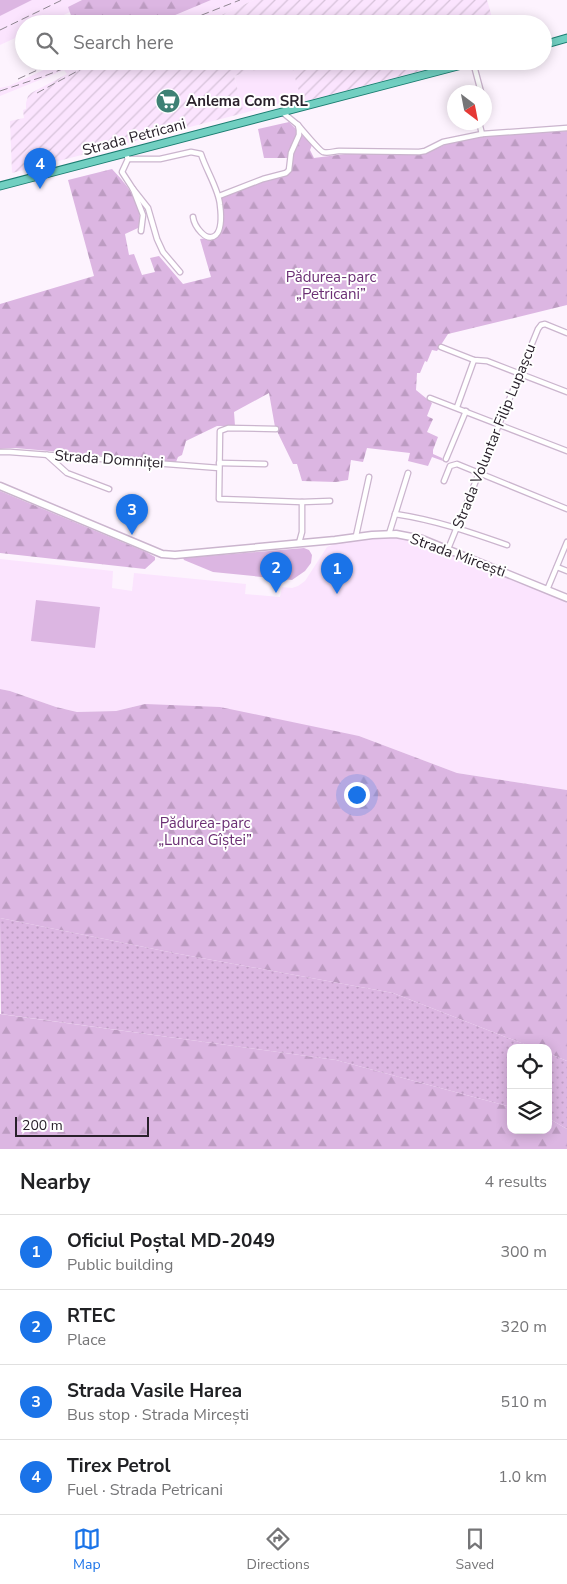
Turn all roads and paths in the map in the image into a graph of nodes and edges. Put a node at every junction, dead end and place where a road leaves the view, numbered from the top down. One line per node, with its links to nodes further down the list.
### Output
1 (567, 38): 2 (main road)
2 (552, 42)
3 (444, 70): 6 (main road, Strada Petricani)
4 (477, 70): 5 (street)
5 (480, 85)
6 (282, 112): 7 (street); 11 (main road, Strada Petricani)
7 (298, 125): 10 (street); 14 (street)
8 (567, 128): 10 (street)
9 (481, 130): 10 (street)
10 (482, 134)
11 (126, 156): 12 (main road, Strada Petricani); 13 (street); 14 (street)
12 (0, 186)
13 (132, 189): 16 (street); 17 (street)
14 (219, 196): 15 (street)
15 (193, 217)
16 (142, 231)
17 (180, 272)
18 (567, 333): 21 (street, Strada Voluntar Filip Lupașcu)
19 (441, 347): 20 (street)
20 (474, 360): 21 (street); 24 (street)
21 (519, 373): 22 (street); 26 (street, Strada Voluntar Filip Lupașcu)
22 (567, 392)
23 (430, 398): 24 (street)
24 (457, 407): 25 (street)
25 (466, 411): 26 (street); 31 (street)
26 (499, 423): 28 (street); 35 (street, Strada Voluntar Filip Lupașcu)
27 (276, 429): 33 (street)
28 (567, 451)
29 (0, 452): 30 (street, Strada Domniței)
30 (48, 455): 33 (street, Strada Domniței); 39 (street)
31 (446, 459)
32 (265, 464): 33 (street, Strada Domniței)
33 (219, 465): 41 (street)
34 (408, 473): 43 (street)
35 (478, 474): 37 (street); 42 (street); 44 (street, Strada Voluntar Filip Lupașcu)
36 (370, 477): 46 (street)
37 (444, 481)
38 (0, 486): 48 (main road, Strada Mircești)
39 (109, 489)
40 (330, 501): 41 (street)
41 (302, 502): 48 (street)
42 (567, 509)
43 (395, 514): 44 (street); 45 (street)
44 (457, 527): 49 (street); 50 (street, Strada Voluntar Filip Lupașcu)
45 (389, 534): 46 (main road, Strada Mircești); 50 (main road, Strada Mircești)
46 (356, 536): 48 (main road, Strada Mircești)
47 (567, 542): 51 (street)
48 (299, 543)
49 (507, 545)
50 (448, 549): 53 (main road, Strada Mircești)
51 (557, 567): 52 (street); 53 (street)
52 (567, 571)
53 (547, 590): 54 (main road, Strada Mircești)
54 (567, 598)

